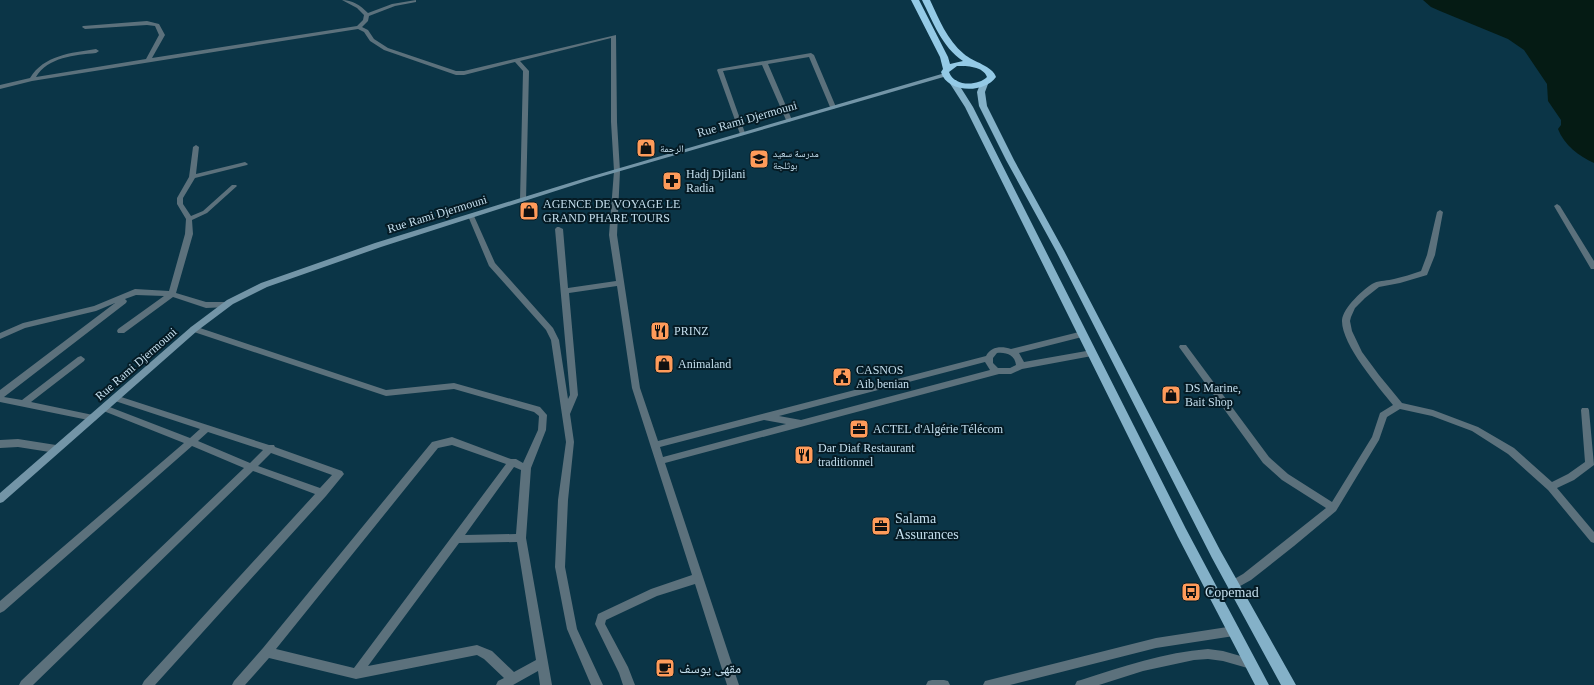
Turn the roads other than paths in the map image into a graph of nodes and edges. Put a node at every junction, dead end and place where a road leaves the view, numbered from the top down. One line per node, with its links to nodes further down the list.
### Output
1 (344, 0): 7 (street)
2 (397, 0): 6 (street)
3 (414, 0): 6 (street)
4 (915, 0): 15 (highway)
5 (926, 0): 14 (highway)
6 (394, 5): 7 (street)
7 (367, 15): 9 (street)
8 (85, 27): 11 (street)
9 (359, 27): 11 (street); 12 (street)
10 (96, 51): 16 (street)
11 (148, 60): 16 (street)
12 (516, 60): 24 (street); 27 (street)
13 (764, 62): 19 (street); 20 (street); 21 (street)
14 (975, 64): 15 (highway); 17 (highway)
15 (949, 75): 17 (highway); 19 (main road, Rue Rami Djermouni); 41 (main road)
16 (32, 79): 18 (street)
17 (984, 84): 79 (main road)
18 (0, 87)
19 (833, 106): 20 (main road, Rue Rami Djermouni)
20 (788, 120): 21 (main road, Rue Rami Djermouni)
21 (742, 133): 24 (main road, Rue Rami Djermouni)
22 (196, 147): 25 (street)
23 (245, 164): 25 (street)
24 (617, 171): 27 (main road, Rue Rami Djermouni); 34 (street)
25 (192, 177): 31 (street)
26 (234, 186): 31 (street)
27 (523, 200): 30 (main road, Rue Rami Djermouni)
28 (1557, 206): 33 (street)
29 (1440, 212): 54 (street)
30 (471, 216): 38 (main road, Rue Rami Djermouni); 57 (street)
31 (189, 219): 37 (street)
32 (559, 229): 35 (street)
33 (1594, 267)
34 (620, 283): 35 (street); 64 (street)
35 (564, 291): 57 (street)
36 (135, 292): 37 (street); 42 (street); 50 (street)
37 (172, 294): 38 (street); 40 (street)
38 (225, 305): 39 (main road, Rue Rami Djermouni)
39 (194, 329): 51 (main road, Rue Rami Djermouni); 70 (street)
40 (120, 331)
41 (1083, 334): 44 (street); 45 (main road)
42 (0, 336)
43 (1182, 346): 74 (street)
44 (1012, 352): 46 (street); 48 (street)
45 (1092, 353): 48 (street); 81 (main road)
46 (988, 358): 49 (street); 58 (street)
47 (81, 359): 53 (street)
48 (1020, 366): 49 (street)
49 (998, 371): 60 (street)
50 (0, 395)
51 (115, 398): 55 (main road, Rue Rami Djermouni); 61 (street)
52 (0, 399): 53 (street)
53 (23, 404): 59 (street)
54 (1399, 406): 71 (street); 74 (street)
55 (104, 408): 59 (main road, Rue Rami Djermouni); 62 (street)
56 (1585, 410): 71 (street)
57 (566, 415): 92 (street)
58 (763, 417): 60 (street); 64 (street)
59 (92, 418): 66 (main road, Rue Rami Djermouni)
60 (801, 423): 67 (street)
61 (206, 429): 62 (street); 65 (street)
62 (191, 442): 69 (street); 80 (street)
63 (0, 444): 66 (street)
64 (655, 446): 67 (street)
65 (271, 448): 69 (street); 72 (street)
66 (56, 450): 73 (main road, Rue Rami Djermouni)
67 (660, 461): 78 (street)
68 (512, 462): 70 (street); 76 (street); 82 (street)
69 (251, 467): 72 (street); 87 (street)
70 (526, 468): 75 (street)
71 (1551, 486): 77 (street)
72 (323, 493): 88 (street)
73 (0, 499)
74 (1333, 508): 79 (street)
75 (520, 538): 76 (street); 83 (street)
76 (456, 539): 85 (street)
77 (1594, 539)
78 (698, 578): 93 (street); 94 (street)
79 (1233, 585): 100 (main road)
80 (0, 608)
81 (1234, 631): 84 (main road); 97 (street)
82 (267, 652): 85 (street); 89 (street)
83 (541, 663): 86 (street); 91 (street)
84 (1251, 664): 98 (street); 99 (main road)
85 (356, 674): 86 (street)
86 (514, 679): 90 (street)
87 (25, 685)
88 (148, 685)
89 (238, 685)
90 (502, 685)
91 (546, 685)
92 (597, 685)
93 (629, 685)
94 (733, 685)
95 (932, 685): 96 (street)
96 (944, 685)
97 (989, 685)
98 (1081, 685)
99 (1262, 685)
100 (1288, 685)

